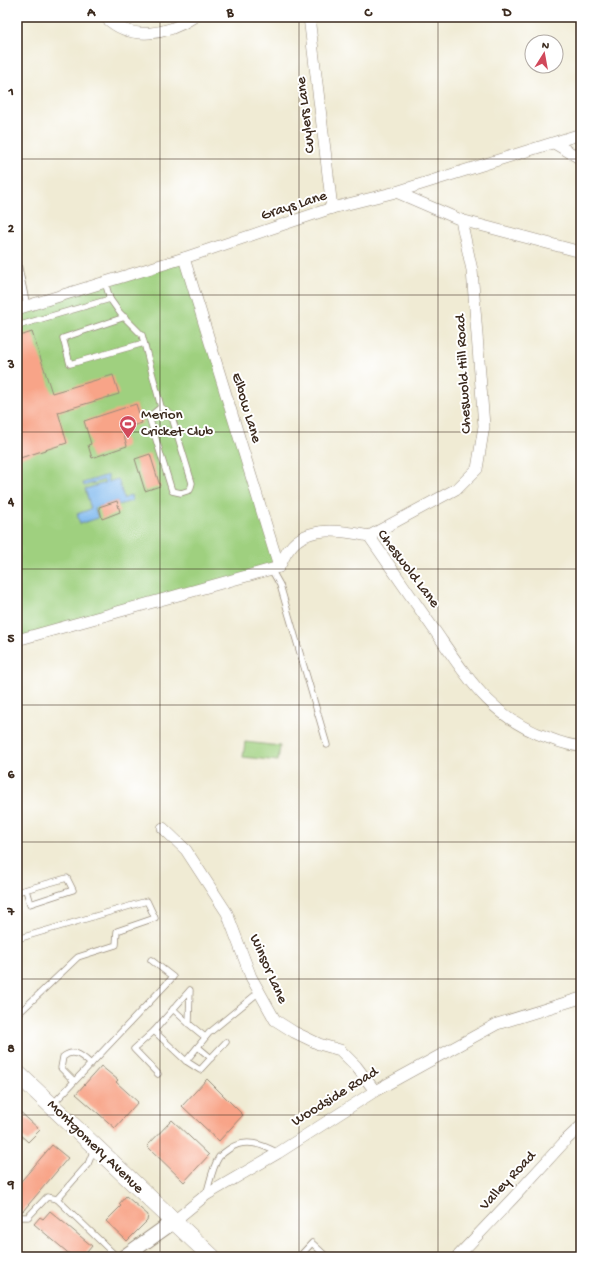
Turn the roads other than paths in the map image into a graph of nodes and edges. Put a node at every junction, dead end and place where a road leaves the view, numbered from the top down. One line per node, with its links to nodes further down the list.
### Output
1 (105, 17): 2 (street)
2 (194, 17)
3 (309, 17): 8 (street, Cuylers Lane)
4 (581, 134): 5 (street, Grays Lane)
5 (554, 143): 6 (street); 7 (street, Grays Lane)
6 (581, 159)
7 (396, 192): 8 (street, Grays Lane); 9 (street)
8 (332, 208): 11 (street, Grays Lane)
9 (461, 220): 10 (street); 20 (street, Cheswold Hill Road)
10 (581, 252)
11 (184, 258): 13 (street, Grays Lane); 21 (street, Elbow Lane)
12 (17, 259): 15 (lane)
13 (105, 282): 14 (lane); 15 (street, Grays Lane)
14 (110, 299): 16 (lane); 17 (lane)
15 (22, 308)
16 (125, 317): 18 (lane); 18 (lane)
17 (17, 326)
18 (144, 343): 19 (lane)
19 (161, 407): 19 (lane)
20 (369, 536): 21 (street, Cheswold Lane); 24 (street, Cheswold Lane)
21 (275, 568): 22 (street); 23 (lane)
22 (17, 640)
23 (327, 745)
24 (581, 746)
25 (162, 828): 30 (street, Winsor Lane)
26 (26, 890): 26 (lane); 27 (lane)
27 (17, 892)
28 (17, 939): 33 (lane)
29 (151, 960): 41 (lane)
30 (259, 992): 36 (lane); 45 (street, Winsor Lane)
31 (581, 998): 45 (street, Woodside Road)
32 (173, 1010): 34 (lane); 34 (lane); 35 (lane)
33 (17, 1015)
34 (189, 1024): 36 (lane)
35 (154, 1031): 40 (lane); 43 (lane)
36 (205, 1037): 38 (lane)
37 (226, 1042): 39 (lane)
38 (198, 1047): 39 (lane); 40 (lane)
39 (211, 1058): 40 (lane)
40 (186, 1061)
41 (91, 1064): 44 (lane); 44 (lane)
42 (17, 1073): 46 (main road, Montgomery Avenue)
43 (158, 1074)
44 (74, 1081): 46 (lane)
45 (375, 1091): 49 (street, Woodside Road)
46 (51, 1106): 48 (main road, Montgomery Avenue)
47 (581, 1126): 59 (street, Valley Road)
48 (95, 1147): 51 (lane); 53 (main road, Montgomery Avenue)
49 (278, 1153): 50 (street, Woodside Road); 50 (lane)
50 (206, 1195): 53 (street, Woodside Road)
51 (58, 1199): 52 (lane); 54 (lane)
52 (17, 1214)
53 (173, 1222): 55 (street, Woodside Road); 56 (main road, Montgomery Avenue)
54 (117, 1257)
55 (124, 1257)
56 (212, 1257)
57 (299, 1257): 58 (lane)
58 (326, 1257)
59 (457, 1257)

